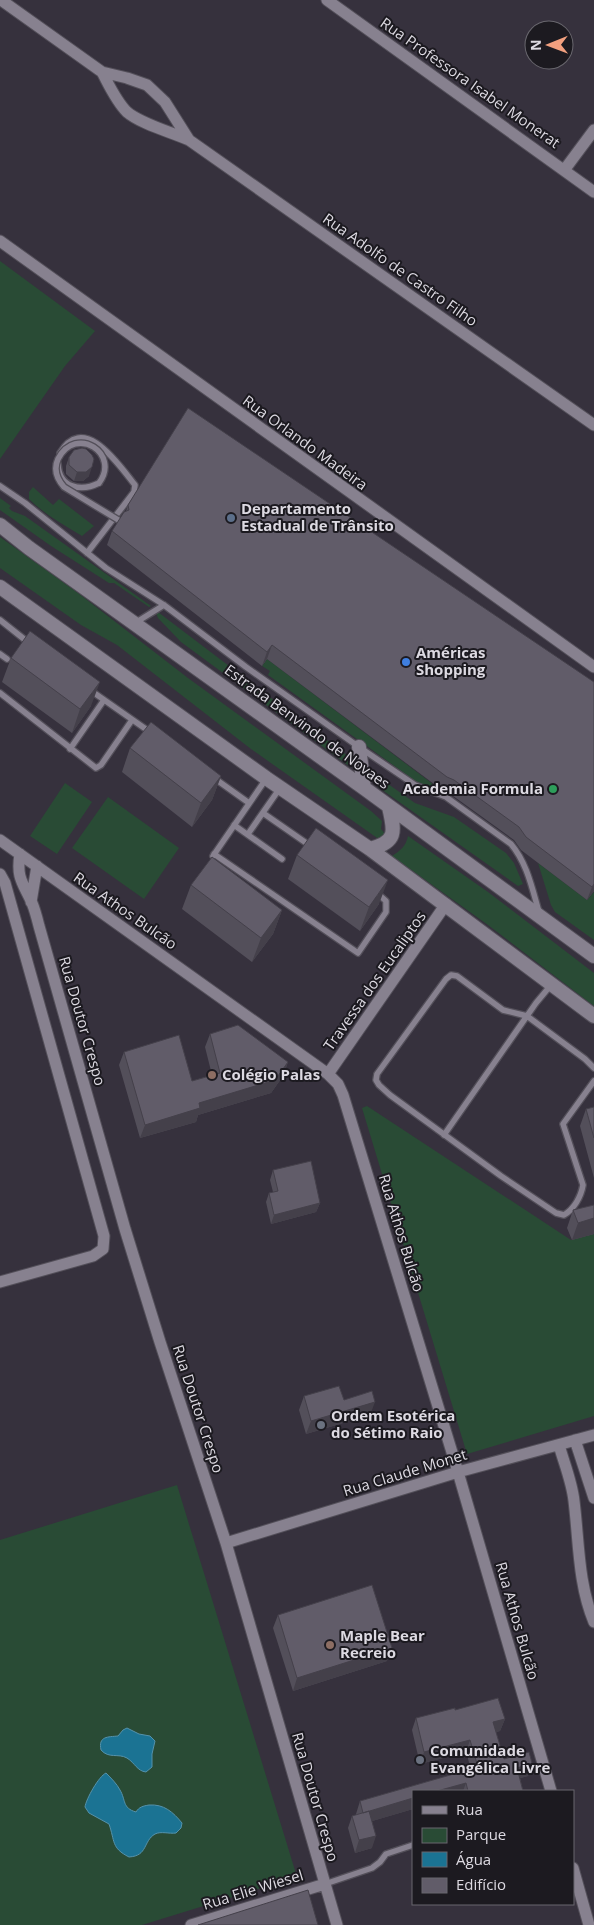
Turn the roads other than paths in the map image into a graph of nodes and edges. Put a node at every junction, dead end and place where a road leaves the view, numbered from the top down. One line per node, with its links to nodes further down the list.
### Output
1 (1, 0): 3 (street, Rua Adolfo de Castro Filho)
2 (327, 0): 6 (street, Rua Professora Isabel Monerat)
3 (102, 72): 5 (street, Rua Adolfo de Castro Filho); 5 (street, Rua Adolfo de Castro Filho)
4 (594, 130): 6 (street)
5 (189, 140): 9 (street, Rua Adolfo de Castro Filho)
6 (565, 169): 7 (street, Rua Professora Isabel Monerat)
7 (594, 192)
8 (0, 241): 22 (street, Rua Orlando Madeira)
9 (594, 425)
10 (58, 460): 10 (lane, bridge); 12 (lane, bridge); 14 (lane, bridge)
11 (0, 486): 14 (lane)
12 (120, 522)
13 (0, 525): 18 (street, Estrada Benvindo de Novaes)
14 (87, 553): 16 (lane)
15 (0, 587): 31 (street)
16 (164, 605): 18 (lane); 28 (lane)
17 (0, 620): 19 (lane)
18 (135, 623): 33 (street, Estrada Benvindo de Novaes)
19 (37, 648)
20 (0, 654): 21 (lane)
21 (7, 659)
22 (594, 667)
23 (81, 683): 25 (lane)
24 (0, 692): 29 (lane)
25 (104, 700): 26 (lane); 29 (lane)
26 (132, 720): 27 (lane); 29 (lane)
27 (156, 737)
28 (359, 747): 33 (street); 51 (lane)
29 (70, 749)
30 (210, 775): 34 (lane)
31 (266, 778): 32 (street); 34 (lane)
32 (280, 788): 36 (lane); 40 (street)
33 (364, 788): 35 (street, Estrada Benvindo de Novaes)
34 (249, 803): 37 (lane)
35 (389, 808): 40 (street); 51 (street, Estrada Benvindo de Novaes)
36 (263, 812): 38 (lane); 41 (lane)
37 (234, 825): 38 (lane); 43 (lane)
38 (248, 834): 44 (lane)
39 (0, 840): 42 (street, Rua Athos Bulcão)
40 (370, 849): 50 (street)
41 (319, 852)
42 (20, 854): 46 (street, Rua Athos Bulcão); 49 (street, Rua Doutor Crespo)
43 (214, 854): 45 (lane); 48 (lane)
44 (282, 859)
45 (208, 862)
46 (37, 866): 49 (street, Rua Doutor Crespo); 57 (street, Rua Athos Bulcão)
47 (0, 874): 60 (street)
48 (374, 892)
49 (31, 902): 67 (street, Rua Doutor Crespo)
50 (446, 904): 53 (street); 57 (street, Travessa dos Eucaliptos)
51 (541, 916): 52 (street, Estrada Benvindo de Novaes)
52 (594, 956)
53 (551, 985): 54 (lane); 55 (street)
54 (527, 1016): 56 (lane); 59 (lane); 59 (lane)
55 (594, 1016)
56 (594, 1068)
57 (328, 1074): 64 (street, Rua Athos Bulcão)
58 (594, 1081): 59 (lane)
59 (444, 1135)
60 (0, 1282)
61 (594, 1435): 62 (street, Rua Claude Monet)
62 (575, 1440): 63 (street, Rua Claude Monet); 65 (street)
63 (559, 1445): 64 (street, Rua Claude Monet); 66 (street)
64 (458, 1472): 67 (street, Rua Claude Monet); 69 (street, Rua Athos Bulcão)
65 (593, 1496): 66 (street)
66 (574, 1499): 68 (street)
67 (226, 1543): 72 (street, Rua Doutor Crespo)
68 (594, 1622)
69 (550, 1790)
70 (412, 1845): 72 (lane)
71 (574, 1872): 75 (street)
72 (325, 1884): 73 (street, Rua Elie Wiesel); 74 (street, Rua Doutor Crespo)
73 (191, 1925)
74 (337, 1925)
75 (589, 1925)

